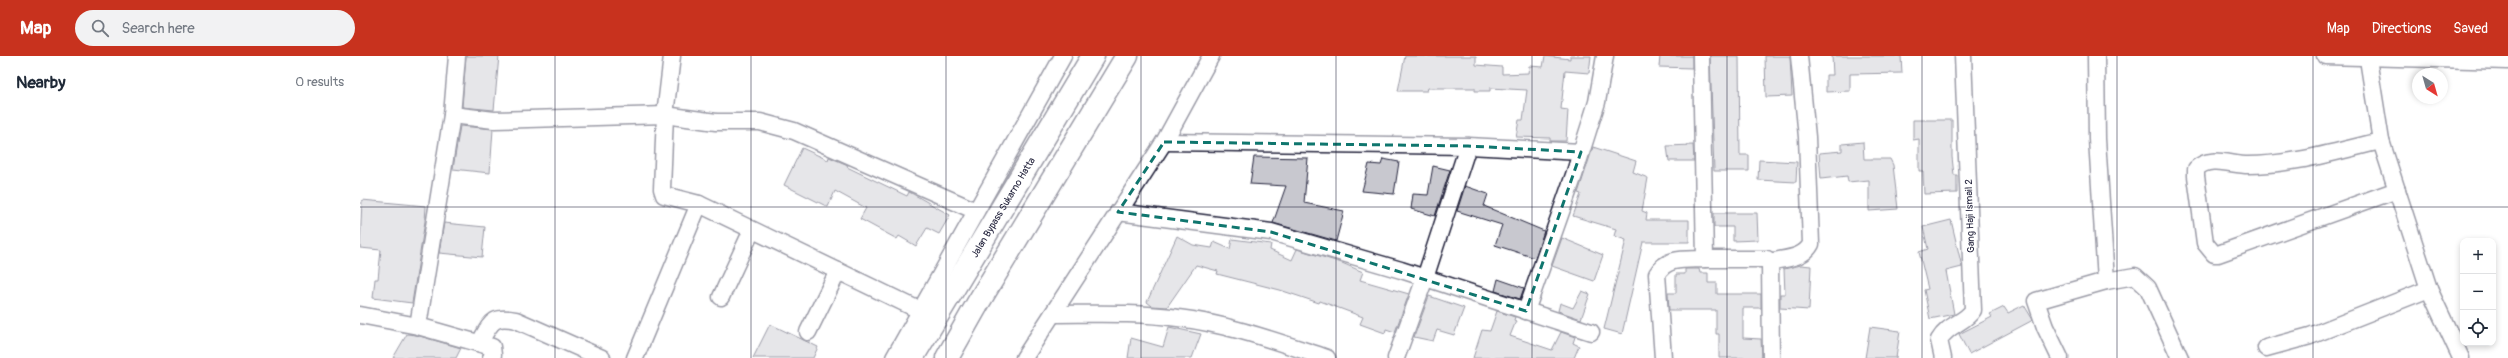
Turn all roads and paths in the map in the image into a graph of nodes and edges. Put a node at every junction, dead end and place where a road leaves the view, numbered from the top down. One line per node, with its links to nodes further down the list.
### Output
1 (457, 56): 15 (street)
2 (672, 56): 16 (street)
3 (1063, 56): 23 (street)
4 (1092, 56): 46 (highway, Jalan Bypass Sukarno Hatta)
5 (1128, 56): 47 (highway)
6 (1211, 56): 18 (street)
7 (1605, 56): 20 (street)
8 (1700, 56): 26 (street)
9 (1799, 56): 27 (street)
10 (1963, 56): 53 (street, Gang Haji Ismail 2)
11 (2096, 56): 30 (street)
12 (2325, 56): 13 (street)
13 (2368, 59): 14 (street); 17 (street)
14 (2508, 61)
15 (452, 115): 16 (street); 37 (street)
16 (665, 115): 22 (street); 23 (street)
17 (2381, 141): 21 (street); 21 (street)
18 (1164, 142): 19 (street); 24 (street)
19 (1468, 146): 20 (street); 29 (street)
20 (1581, 152): 34 (street)
21 (2397, 190): 31 (street)
22 (699, 204): 25 (street); 44 (street)
23 (976, 211): 33 (street)
24 (1118, 212): 29 (street); 35 (street)
25 (752, 230): 28 (street); 32 (street)
26 (1705, 259): 27 (street); 51 (street)
27 (1770, 262): 52 (street)
28 (838, 271): 33 (street); 38 (street)
29 (1425, 278): 34 (street); 50 (street)
30 (2106, 281): 54 (street); 55 (street)
31 (2429, 289): 41 (street); 56 (street)
32 (721, 296)
33 (921, 311): 45 (street)
34 (1526, 311): 39 (street)
35 (1053, 314): 48 (street); 49 (street)
36 (360, 315): 37 (street)
37 (418, 326): 40 (street)
38 (808, 332)
39 (1591, 332)
40 (480, 342): 42 (street); 43 (street)
41 (2266, 348)
42 (491, 358)
43 (602, 358)
44 (635, 358)
45 (894, 358)
46 (912, 358)
47 (947, 358)
48 (1024, 358)
49 (1327, 358)
50 (1396, 358)
51 (1663, 358)
52 (1771, 358)
53 (1943, 358)
54 (2060, 358)
55 (2180, 358)
56 (2461, 358)

